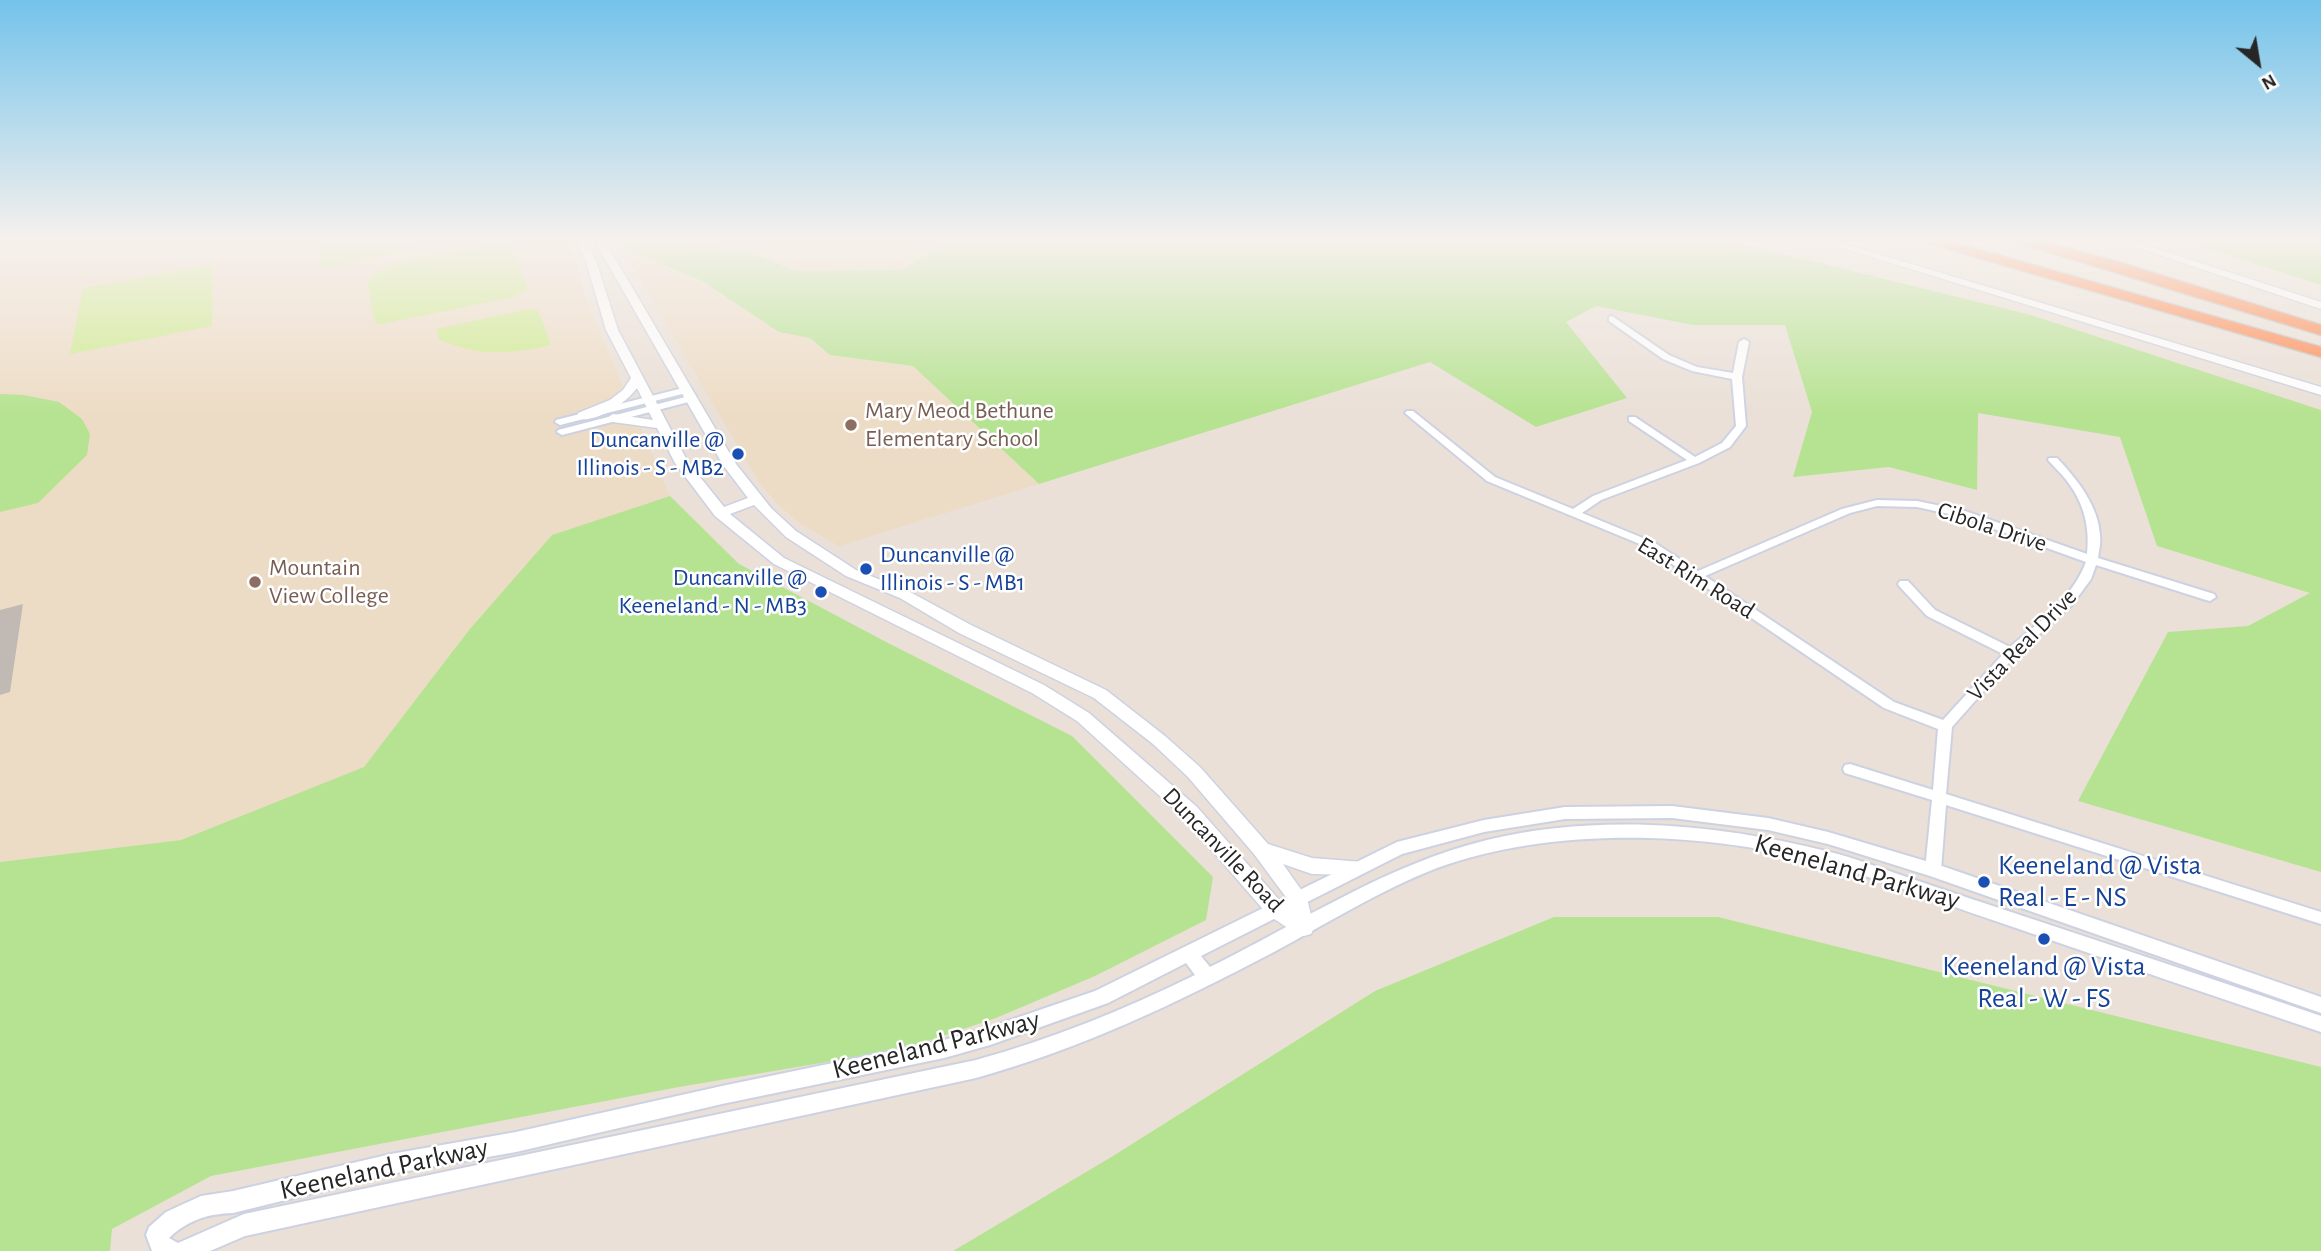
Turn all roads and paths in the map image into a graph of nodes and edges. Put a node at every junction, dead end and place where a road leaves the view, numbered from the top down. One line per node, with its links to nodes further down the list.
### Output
1 (601, 296): 12 (main road, Duncanville Road)
2 (632, 296): 15 (main road, Duncanville Road)
3 (2008, 296): 14 (main road)
4 (2128, 296): 11 (highway)
5 (2214, 296): 9 (highway)
6 (2292, 296): 7 (main road)
7 (2321, 306)
8 (1612, 319): 13 (street)
9 (2321, 330)
10 (1744, 342): 13 (street)
11 (2321, 352)
12 (638, 376): 16 (main road, Duncanville Road); 18 (main road)
13 (1737, 377): 23 (street)
14 (2321, 391)
15 (690, 394): 16 (street); 24 (main road, Duncanville Road)
16 (652, 403): 18 (street); 19 (street); 21 (main road, Duncanville Road)
17 (1410, 413): 26 (street, East Rim Road)
18 (582, 416): 19 (street)
19 (614, 418): 21 (main road)
20 (1632, 419): 23 (street)
21 (663, 425): 25 (main road, Duncanville Road)
22 (2053, 460): 27 (street, Vista Real Drive)
23 (1695, 461): 26 (street)
24 (755, 500): 25 (main road); 30 (main road, Duncanville Road)
25 (720, 513): 32 (main road, Duncanville Road)
26 (1574, 513): 28 (street, East Rim Road)
27 (2092, 560): 28 (street, Cibola Drive); 31 (street, Cibola Drive); 33 (street, Vista Real Drive)
28 (1696, 576): 35 (street, East Rim Road)
29 (1904, 584): 33 (street)
30 (905, 595): 32 (main road); 34 (main road, Duncanville Road)
31 (2210, 597)
32 (883, 612): 36 (main road, Duncanville Road)
33 (2011, 653): 35 (street, Vista Real Drive)
34 (1120, 710): 36 (main road); 39 (main road, Duncanville Road)
35 (1945, 726): 38 (street)
36 (1095, 727): 44 (main road, Duncanville Road)
37 (1850, 769): 38 (street)
38 (1940, 798): 41 (street); 45 (street)
39 (1261, 849): 40 (main road); 43 (main road, Duncanville Road)
40 (1356, 867): 41 (street, Keeneland Parkway); 43 (street, Keeneland Parkway)
41 (1933, 870): 42 (street); 49 (street, Keeneland Parkway)
42 (1932, 891): 46 (street, Keeneland Parkway); 50 (street, Keeneland Parkway)
43 (1297, 898): 44 (street, Keeneland Parkway); 46 (main road, Duncanville Road)
44 (1275, 909): 46 (main road, Duncanville Road); 47 (street, Keeneland Parkway)
45 (2321, 918)
46 (1304, 928): 48 (street, Keeneland Parkway)
47 (1189, 954): 48 (street); 51 (street, Keeneland Parkway)
48 (1208, 978): 52 (street, Keeneland Parkway)
49 (2321, 1005)
50 (2321, 1024)
51 (170, 1251)
52 (185, 1251)

